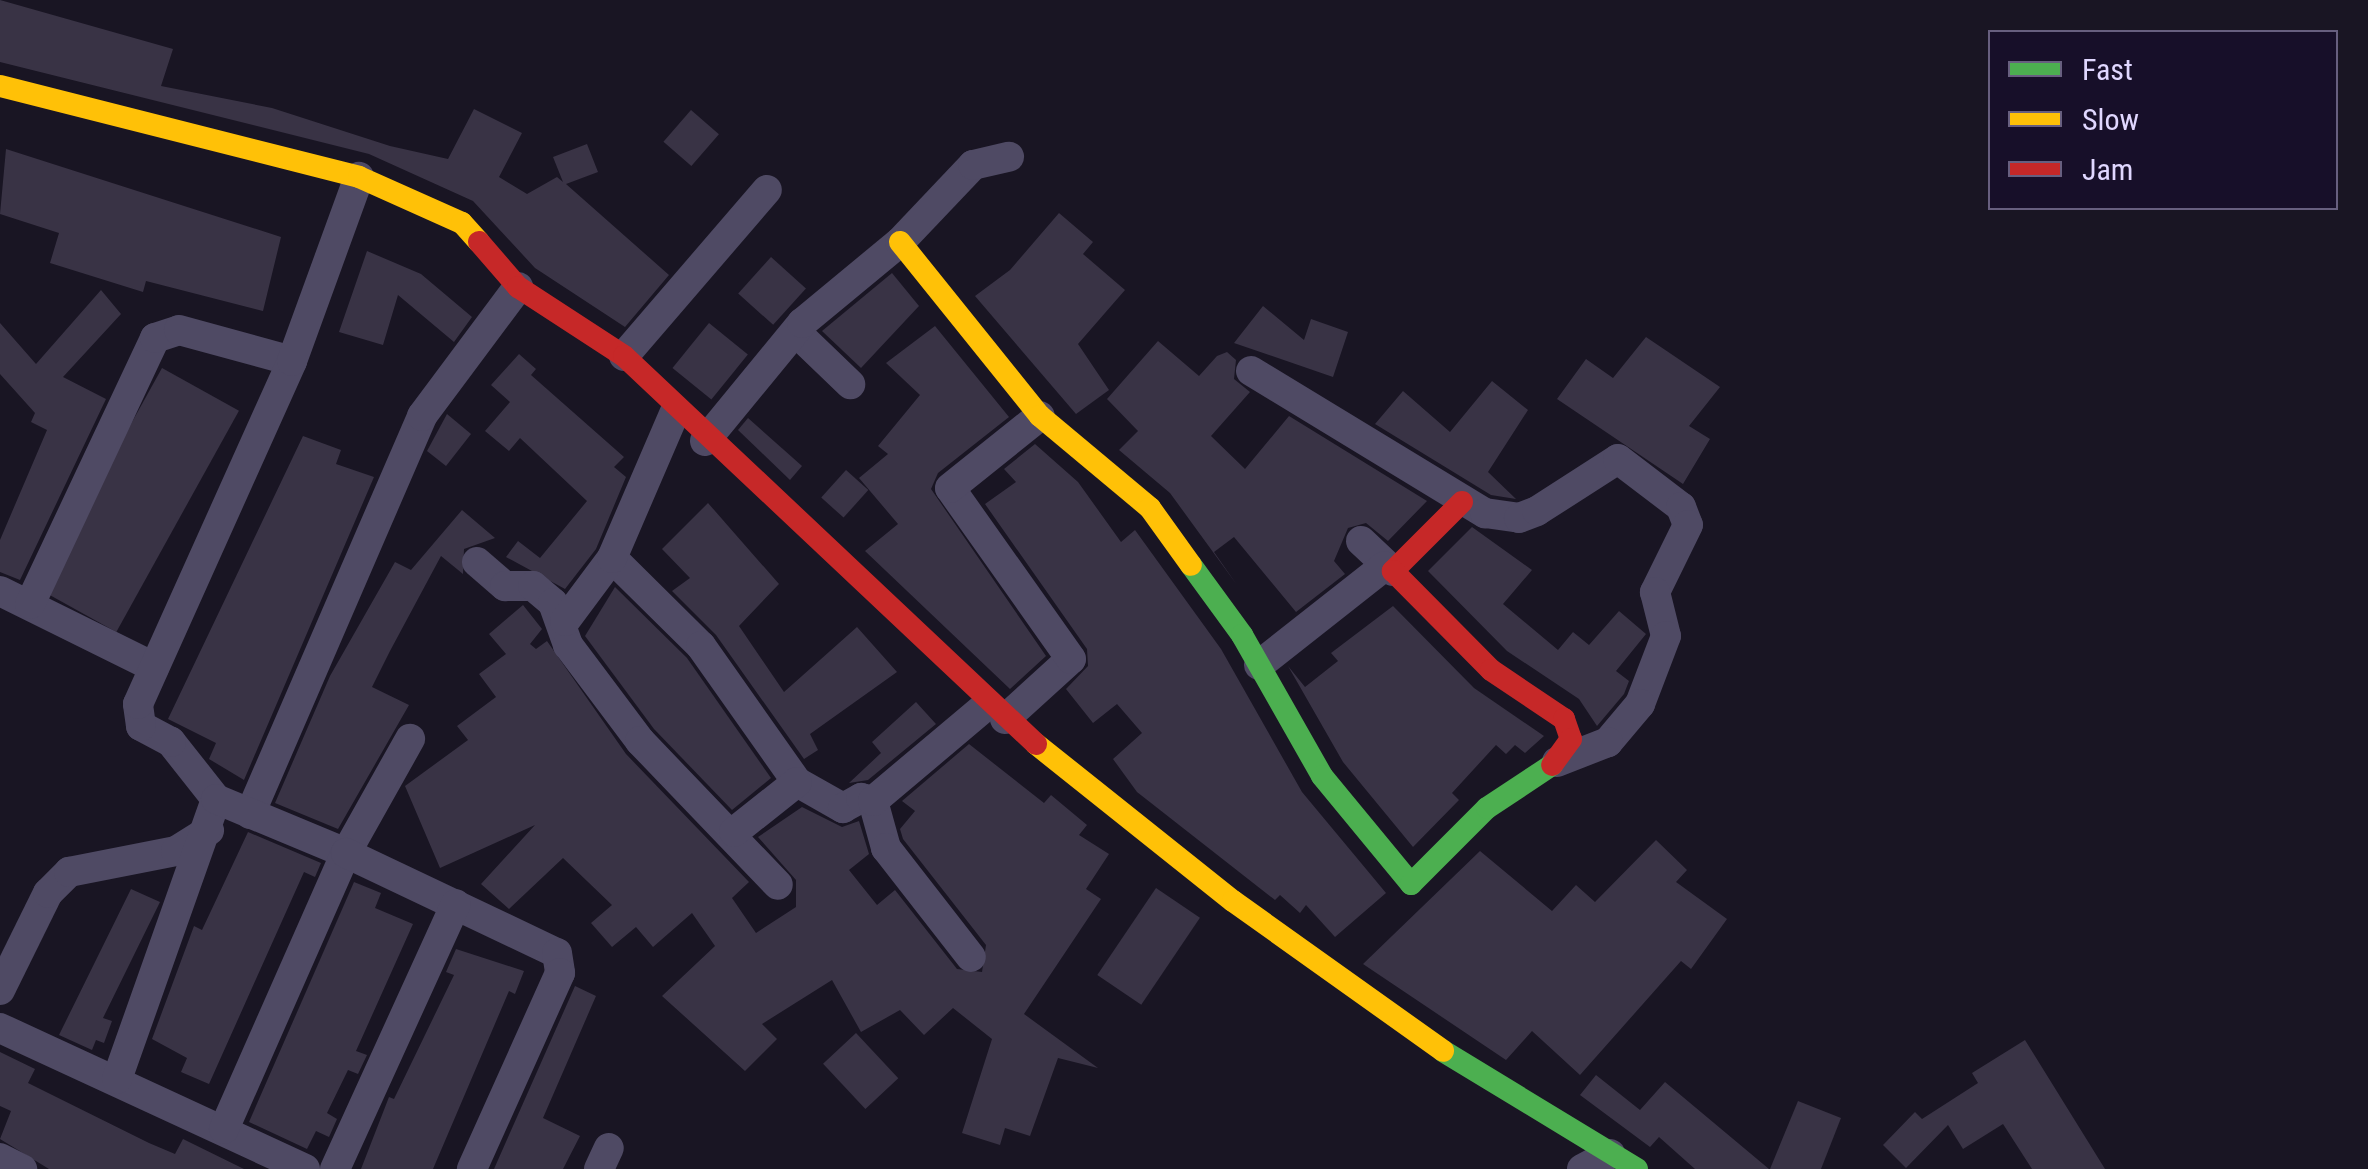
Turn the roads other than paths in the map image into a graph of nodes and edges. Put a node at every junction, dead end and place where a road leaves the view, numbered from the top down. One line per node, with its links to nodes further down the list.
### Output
1 (0, 86): 3 (street)
2 (1008, 158): 5 (street)
3 (359, 177): 6 (street); 9 (street)
4 (767, 190): 8 (street)
5 (900, 242): 7 (street); 13 (street)
6 (518, 287): 8 (street); 31 (street)
7 (797, 333): 11 (street); 14 (street)
8 (624, 356): 12 (street)
9 (292, 361): 21 (street); 24 (street)
10 (1251, 371): 15 (street)
11 (850, 384)
12 (675, 412): 14 (street); 17 (street)
13 (1040, 416): 23 (street); 25 (street)
14 (705, 440): 25 (street)
15 (1462, 502): 19 (street); 27 (street)
16 (1361, 541): 19 (street)
17 (612, 558): 22 (street); 28 (street)
18 (477, 562): 22 (street)
19 (1389, 568): 23 (street); 27 (street)
20 (0, 591): 21 (street)
21 (30, 604): 24 (street)
22 (565, 621): 33 (street)
23 (1259, 665): 27 (street)
24 (154, 666): 29 (street)
25 (996, 712): 30 (street); 42 (street)
26 (410, 739): 34 (street)
27 (1557, 762)
28 (797, 782): 30 (street); 33 (street)
29 (216, 798): 31 (street); 32 (street)
30 (872, 801): 37 (street)
31 (250, 814): 34 (street)
32 (209, 830): 38 (street); 40 (street)
33 (734, 832): 35 (street)
34 (346, 853): 36 (street); 41 (street)
35 (778, 885)
36 (456, 904): 46 (street); 47 (street)
37 (971, 957)
38 (0, 990)
39 (0, 1028): 40 (street)
40 (117, 1080): 41 (street)
41 (224, 1129): 45 (street)
42 (1610, 1154): 48 (street); 49 (street)
43 (0, 1158): 44 (street)
44 (22, 1169)
45 (305, 1169)
46 (334, 1169)
47 (472, 1169)
48 (1582, 1169)
49 (1637, 1169)

